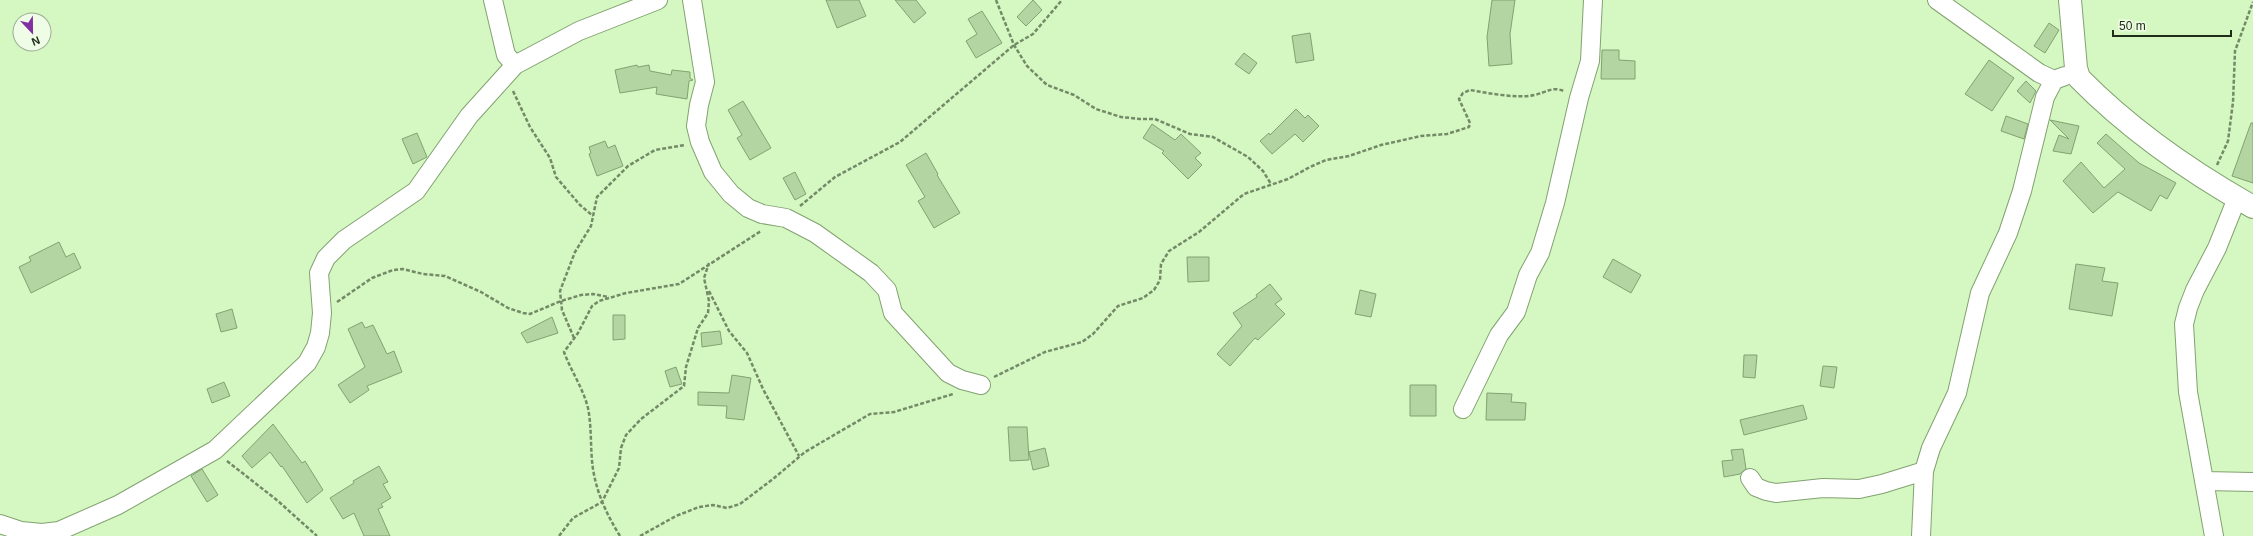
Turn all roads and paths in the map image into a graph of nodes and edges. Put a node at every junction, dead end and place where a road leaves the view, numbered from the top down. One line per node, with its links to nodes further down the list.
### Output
1 (492, 0): 10 (street)
2 (658, 0): 10 (street)
3 (692, 0): 13 (street)
4 (996, 0): 12 (path)
5 (1593, 0): 12 (street)
6 (1937, 0): 11 (street)
7 (2070, 0): 9 (main road)
8 (2253, 2): 14 (path)
9 (2076, 68): 11 (street); 14 (main road)
10 (510, 71): 16 (path); 21 (street)
11 (2054, 80): 27 (street)
12 (1579, 98): 24 (street)
13 (700, 142): 16 (path); 23 (street)
14 (2210, 181): 15 (main road)
15 (2245, 202): 29 (street)
16 (594, 216): 20 (path)
17 (709, 263): 18 (path)
18 (707, 287): 26 (path); 31 (path)
19 (611, 297): 20 (path)
20 (561, 301): 21 (path); 22 (path)
21 (322, 313): 25 (street)
22 (575, 338)
23 (981, 385)
24 (1463, 409)
25 (215, 450): 32 (street); 33 (path)
26 (799, 456)
27 (1924, 471): 28 (street); 36 (street)
28 (1750, 478)
29 (2205, 481): 30 (street); 37 (street)
30 (2253, 482)
31 (602, 502): 34 (path); 35 (path)
32 (0, 524)
33 (317, 536)
34 (559, 536)
35 (620, 536)
36 (1921, 536)
37 (2214, 536)

